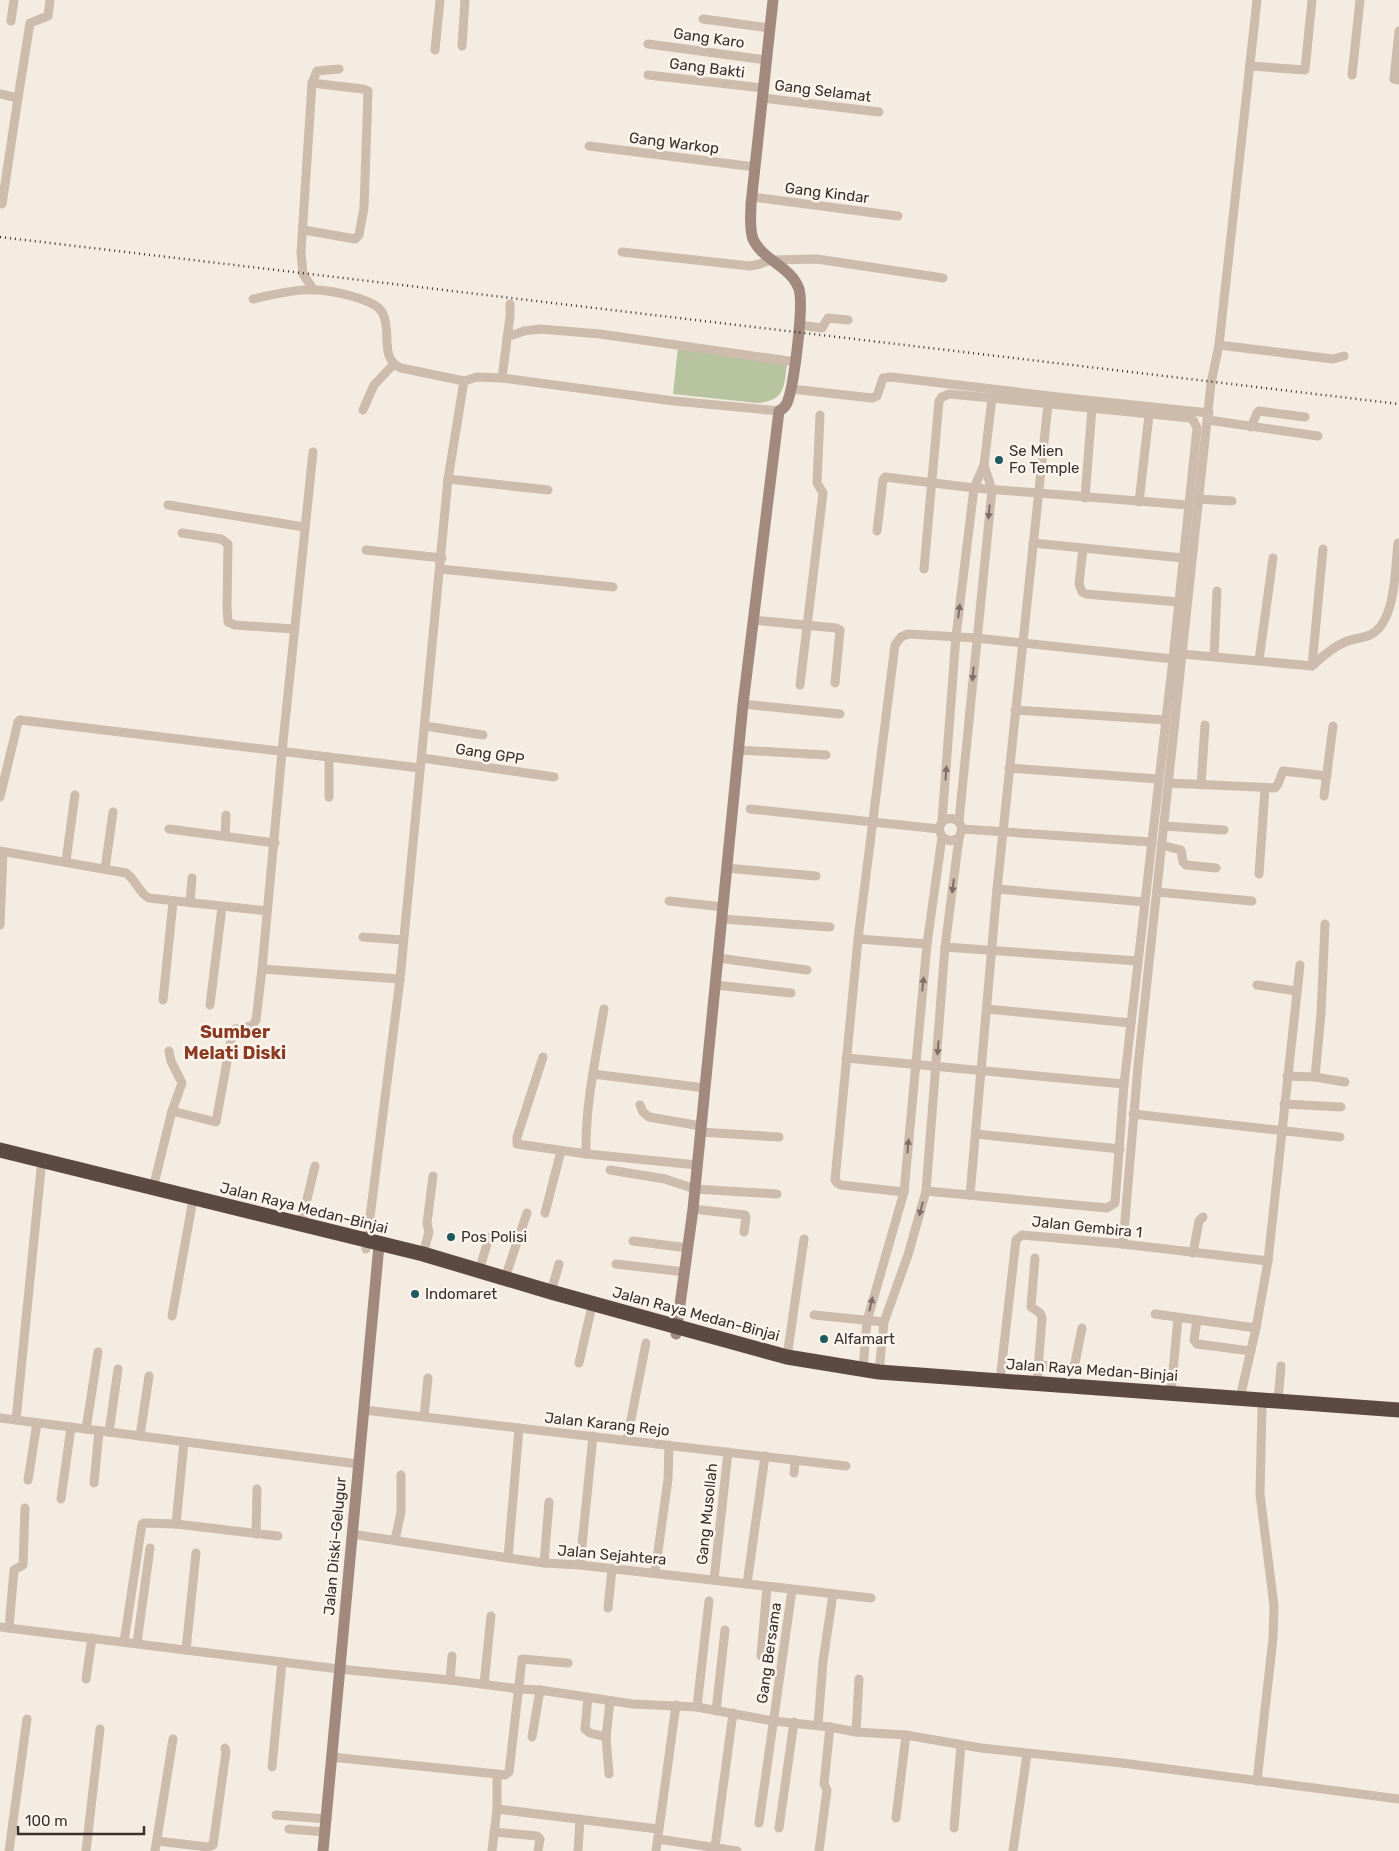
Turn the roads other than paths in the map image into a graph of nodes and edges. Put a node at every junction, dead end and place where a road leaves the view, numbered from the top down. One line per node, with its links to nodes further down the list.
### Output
1 (14, 0): 10 (street)
2 (50, 0): 25 (street)
3 (440, 0): 15 (street)
4 (465, 0): 14 (street)
5 (773, 0): 11 (main road)
6 (1257, 0): 17 (street)
7 (1312, 0): 17 (street)
8 (1360, 0): 20 (street)
9 (704, 19): 11 (street)
10 (12, 20)
11 (770, 28): 16 (main road)
12 (1399, 31): 21 (street)
13 (648, 44): 16 (street, Gang Karo)
14 (462, 46)
15 (435, 50)
16 (766, 60): 23 (main road)
17 (1250, 66): 43 (street)
18 (339, 69): 22 (street)
19 (648, 75): 23 (street, Gang Bakti)
20 (1352, 75)
21 (1399, 80)
22 (312, 83): 33 (street); 33 (street)
23 (763, 93): 26 (street, Gang Selamat); 29 (main road)
24 (0, 94): 25 (street)
25 (18, 98): 28 (street)
26 (879, 112)
27 (589, 146): 29 (street, Gang Warkop)
28 (4, 157): 31 (street)
29 (755, 167): 30 (main road)
30 (752, 197): 32 (street, Gang Kindar); 35 (main road)
31 (2, 204)
32 (898, 216)
33 (304, 230): 37 (street)
34 (622, 252): 35 (street)
35 (770, 260): 36 (street); 41 (main road)
36 (943, 278)
37 (313, 289): 38 (street); 46 (street)
38 (254, 299)
39 (510, 304): 42 (street)
40 (848, 320): 41 (street)
41 (799, 325): 45 (main road)
42 (507, 337): 45 (street); 47 (street)
43 (1219, 345): 44 (street); 57 (street)
44 (1344, 356)
45 (796, 362): 49 (main road)
46 (393, 365): 48 (street); 53 (street)
47 (502, 378): 48 (street); 54 (street)
48 (464, 381): 63 (street)
49 (791, 389): 54 (main road); 57 (street)
50 (992, 398): 51 (street); 62 (street); 64 (street)
51 (1048, 404): 52 (street); 68 (street)
52 (1092, 408): 56 (street); 69 (street)
53 (363, 410)
54 (780, 411): 91 (main road)
55 (820, 415): 92 (street)
56 (1149, 415): 72 (street); 74 (street)
57 (1208, 417): 59 (street); 70 (street)
58 (1304, 417): 59 (street)
59 (1251, 427): 60 (street)
60 (1318, 436)
61 (313, 452): 75 (street)
62 (984, 464): 65 (street); 67 (street)
63 (448, 479): 66 (street); 83 (street)
64 (933, 483): 65 (street); 76 (street); 86 (street)
65 (974, 488): 67 (street); 94 (street, one-way to 65)
66 (548, 490)
67 (992, 490): 68 (street); 95 (street, one-way to 95)
68 (1038, 494): 69 (street); 78 (street)
69 (1085, 498): 72 (street)
70 (1198, 499): 71 (street); 97 (street)
71 (1232, 500)
72 (1139, 502): 74 (street)
73 (168, 505): 75 (street)
74 (1188, 505): 84 (street)
75 (304, 527): 93 (street)
76 (877, 531)
77 (182, 533): 93 (street)
78 (1033, 542): 80 (street); 96 (street)
79 (1398, 543): 101 (street)
80 (1084, 548): 84 (street); 90 (street)
81 (1323, 549): 101 (street)
82 (366, 550): 83 (street)
83 (442, 558): 87 (street)
84 (1183, 558): 90 (street)
85 (1273, 558): 100 (street)
86 (924, 568)
87 (441, 569): 88 (street); 108 (street)
88 (613, 588)
89 (1217, 591): 98 (street)
90 (1178, 602): 99 (street)
91 (753, 620): 92 (street); 104 (main road)
92 (808, 625): 102 (street); 103 (street)
93 (294, 629): 113 (street)
94 (956, 636): 95 (street); 132 (street); 135 (street, one-way to 94)
95 (976, 638): 96 (street); 136 (street, one-way to 136)
96 (1022, 643): 99 (street); 105 (street)
97 (1182, 654): 98 (street); 122 (street)
98 (1214, 656): 100 (street)
99 (1173, 659): 107 (street)
100 (1259, 660): 101 (street)
101 (1312, 666)
102 (836, 683)
103 (800, 685)
104 (743, 704): 106 (street); 112 (main road)
105 (1015, 710): 107 (street); 118 (street)
106 (840, 714)
107 (1165, 720): 121 (street)
108 (425, 726): 111 (street); 116 (street)
109 (1205, 726): 123 (street)
110 (1333, 726): 119 (street)
111 (484, 735)
112 (738, 750): 114 (street); 146 (main road)
113 (282, 752): 115 (street); 127 (street); 141 (street)
114 (826, 755)
115 (329, 757): 117 (street); 128 (street)
116 (422, 758): 117 (street); 120 (street, Gang GPP)
117 (420, 768): 166 (street)
118 (1009, 768): 121 (street); 138 (street)
119 (1327, 776): 124 (street); 126 (street)
120 (554, 778)
121 (1158, 779): 140 (street)
122 (1168, 783): 123 (street); 133 (street)
123 (1201, 785): 124 (street)
124 (1265, 788): 148 (street)
125 (75, 795): 144 (street)
126 (1324, 796)
127 (0, 797)
128 (329, 797)
129 (750, 809): 132 (street)
130 (114, 812): 145 (street)
131 (226, 814): 139 (street)
132 (872, 823): 135 (street); 165 (street)
133 (1164, 826): 137 (street); 142 (street)
134 (169, 829): 139 (street)
135 (941, 829): 136 (street); 136 (street); 167 (street)
136 (960, 830): 138 (street); 168 (street, one-way to 168)
137 (1224, 830)
138 (1003, 833): 140 (street); 151 (street)
139 (225, 836): 141 (street)
140 (1152, 842): 156 (street)
141 (274, 843): 159 (street)
142 (1161, 845): 147 (street); 152 (street)
143 (2, 851): 144 (street); 162 (street)
144 (66, 861): 145 (street)
145 (105, 868): 155 (street)
146 (726, 868): 149 (street); 160 (main road)
147 (1216, 868)
148 (1259, 874)
149 (816, 876)
150 (192, 878): 157 (street)
151 (997, 890): 156 (street); 169 (street)
152 (1157, 892): 154 (street); 201 (street)
153 (669, 901): 160 (street)
154 (1252, 901)
155 (173, 902): 157 (street); 180 (street)
156 (1145, 902): 171 (street)
157 (190, 903): 158 (street)
158 (222, 907): 159 (street); 181 (street)
159 (267, 911): 173 (street)
160 (722, 913): 163 (street); 170 (main road)
161 (1325, 924): 193 (street)
162 (0, 925)
163 (830, 927)
164 (363, 937): 166 (street)
165 (858, 939): 167 (street); 187 (street)
166 (403, 940): 175 (street)
167 (927, 944): 188 (street, one-way to 167)
168 (946, 947): 169 (street); 189 (street, one-way to 189)
169 (992, 950): 171 (street); 183 (street)
170 (718, 958): 174 (street); 176 (main road)
171 (1138, 961): 184 (street)
172 (1300, 965): 178 (street)
173 (262, 969): 175 (street); 200 (street)
174 (807, 970)
175 (400, 979): 234 (street)
176 (715, 985): 179 (street); 196 (main road)
177 (1257, 985): 178 (street)
178 (1296, 991): 192 (street)
179 (791, 993)
180 (163, 1000)
181 (210, 1005)
182 (604, 1009): 191 (street)
183 (987, 1009): 184 (street); 190 (street)
184 (1131, 1023): 195 (street)
185 (169, 1051): 200 (street)
186 (543, 1057): 209 (street)
187 (846, 1058): 188 (street); 220 (street)
188 (915, 1065): 189 (street); 220 (street, one-way to 188)
189 (937, 1067): 190 (street); 219 (street)
190 (979, 1072): 195 (street); 204 (street)
191 (593, 1074): 196 (street); 210 (street)
192 (1287, 1076): 193 (street); 197 (street)
193 (1315, 1077): 194 (street)
194 (1345, 1082)
195 (1124, 1084): 207 (street)
196 (705, 1088): 202 (main road)
197 (1284, 1104): 199 (street); 203 (street)
198 (640, 1105): 202 (street)
199 (1341, 1107)
200 (172, 1111): 217 (street)
201 (1133, 1114): 203 (street); 233 (street)
202 (701, 1129): 206 (street); 212 (main road)
203 (1282, 1130): 205 (street); 239 (street)
204 (976, 1134): 207 (street); 222 (street)
205 (1340, 1137)
206 (779, 1138)
207 (1120, 1149): 222 (street)
208 (0, 1150): 217 (highway, Jalan Raya Medan-Binjai)
209 (560, 1151): 210 (street); 226 (street)
210 (586, 1154): 212 (street)
211 (0, 1158): 214 (highway, Jalan Raya Medan-Binjai)
212 (697, 1165): 218 (main road)
213 (315, 1166): 228 (street)
214 (41, 1169): 223 (highway, Jalan Raya Medan-Binjai); 280 (street)
215 (610, 1170): 218 (street)
216 (433, 1176): 237 (street)
217 (153, 1188): 228 (highway, Jalan Raya Medan-Binjai)
218 (695, 1189): 221 (street); 224 (main road)
219 (926, 1191): 222 (street); 253 (street, one-way to 253)
220 (904, 1192): 252 (street, one-way to 220)
221 (777, 1194)
222 (970, 1195)
223 (192, 1205): 234 (highway, Jalan Raya Medan-Binjai); 249 (street)
224 (693, 1209): 229 (street); 235 (main road)
225 (527, 1212): 244 (street)
226 (545, 1213)
227 (1203, 1217): 236 (street)
228 (301, 1224): 234 (highway, Jalan Raya Medan-Binjai)
229 (744, 1232)
230 (489, 1236): 242 (street)
231 (804, 1239): 260 (street)
232 (633, 1241): 235 (street)
233 (1123, 1244): 236 (street, Jalan Gembira 1); 269 (street, Jalan Gembira 1)
234 (373, 1247): 237 (highway, Jalan Raya Medan-Binjai); 246 (highway, Jalan Raya Medan-Binjai); 275 (main road, Jalan Diski–Gelugur)
235 (688, 1248): 243 (main road)
236 (1193, 1253): 239 (street, Jalan Gembira 1)
237 (423, 1254): 242 (highway, Jalan Raya Medan-Binjai)
238 (1035, 1258): 262 (street)
239 (1268, 1261): 255 (street)
240 (559, 1264): 245 (street)
241 (616, 1264): 243 (street)
242 (479, 1271): 244 (highway, Jalan Raya Medan-Binjai)
243 (685, 1272): 256 (main road)
244 (505, 1278): 245 (highway, Jalan Raya Medan-Binjai)
245 (551, 1292): 256 (highway, Jalan Raya Medan-Binjai)
246 (591, 1310): 256 (highway, Jalan Raya Medan-Binjai); 261 (street)
247 (1155, 1314): 250 (street)
248 (814, 1315): 252 (street)
249 (172, 1316)
250 (1178, 1318): 251 (street); 271 (street)
251 (1198, 1320): 255 (street); 258 (street)
252 (867, 1321): 253 (street); 265 (street)
253 (884, 1322): 266 (street)
254 (1082, 1328): 262 (street)
255 (1256, 1328): 258 (street)
256 (677, 1330): 260 (highway, Jalan Raya Medan-Binjai); 274 (highway, Jalan Raya Medan-Binjai)
257 (646, 1344): 289 (street)
258 (1252, 1351): 272 (street)
259 (98, 1352): 284 (street)
260 (787, 1357): 265 (highway, Jalan Raya Medan-Binjai)
261 (579, 1363)
262 (1039, 1365): 270 (street)
263 (1281, 1366): 273 (street)
264 (118, 1369): 286 (street)
265 (863, 1369): 266 (highway, Jalan Raya Medan-Binjai)
266 (879, 1372): 269 (highway, Jalan Raya Medan-Binjai)
267 (150, 1376): 287 (street)
268 (428, 1378): 277 (street)
269 (1000, 1380): 270 (highway, Jalan Raya Medan-Binjai)
270 (1037, 1383): 271 (highway, Jalan Raya Medan-Binjai)
271 (1171, 1393): 272 (highway, Jalan Raya Medan-Binjai)
272 (1240, 1398): 273 (highway, Jalan Raya Medan-Binjai)
273 (1278, 1401): 276 (highway, Jalan Raya Medan-Binjai)
274 (1262, 1408): 278 (highway, Jalan Raya Medan-Binjai); 367 (street)
275 (364, 1410): 277 (street, Jalan Karang Rejo); 295 (main road, Jalan Diski–Gelugur)
276 (1399, 1410)
277 (424, 1417): 283 (street, Jalan Karang Rejo)
278 (1399, 1417)
279 (0, 1418): 280 (street)
280 (16, 1420): 281 (street)
281 (37, 1423): 282 (street); 299 (street)
282 (71, 1427): 284 (street); 302 (street)
283 (519, 1428): 288 (street, Jalan Karang Rejo); 312 (street)
284 (86, 1429): 285 (street)
285 (99, 1431): 286 (street); 300 (street)
286 (109, 1432): 287 (street)
287 (140, 1436): 290 (street)
288 (593, 1436): 289 (street, Jalan Karang Rejo); 314 (street)
289 (627, 1440): 291 (street, Jalan Karang Rejo)
290 (184, 1442): 295 (street); 305 (street)
291 (669, 1445): 292 (street, Jalan Karang Rejo); 316 (street)
292 (728, 1452): 293 (street, Jalan Karang Rejo); 317 (street, Gang Musollah)
293 (764, 1456): 294 (street, Jalan Karang Rejo); 318 (street)
294 (795, 1460): 296 (street, Jalan Karang Rejo); 297 (street)
295 (358, 1464): 307 (main road, Jalan Diski–Gelugur)
296 (846, 1466)
297 (794, 1473)
298 (401, 1475): 309 (street)
299 (28, 1480)
300 (94, 1483)
301 (257, 1489): 306 (street)
302 (61, 1499)
303 (549, 1502): 313 (street)
304 (25, 1508): 326 (street)
305 (176, 1524): 306 (street); 329 (street)
306 (256, 1534): 308 (street)
307 (352, 1534): 309 (street, Jalan Sejahtera); 336 (main road, Jalan Diski–Gelugur)
308 (278, 1536)
309 (395, 1540): 312 (street, Jalan Sejahtera)
310 (150, 1548): 330 (street)
311 (196, 1553): 331 (street)
312 (508, 1558): 313 (street, Jalan Sejahtera)
313 (544, 1563): 314 (street, Jalan Sejahtera)
314 (580, 1564): 315 (street, Jalan Sejahtera)
315 (612, 1569): 316 (street, Jalan Sejahtera); 324 (street)
316 (655, 1573): 317 (street, Jalan Sejahtera)
317 (714, 1580): 318 (street, Jalan Sejahtera)
318 (747, 1584): 319 (street, Jalan Sejahtera)
319 (766, 1587): 320 (street, Jalan Sejahtera); 333 (street)
320 (792, 1590): 321 (street, Jalan Sejahtera); 350 (street, Gang Bersama)
321 (833, 1594): 322 (street, Jalan Sejahtera); 352 (street)
322 (871, 1598)
323 (709, 1601): 346 (street)
324 (608, 1608)
325 (491, 1616): 340 (street)
326 (4, 1628): 328 (street)
327 (725, 1630): 347 (street)
328 (92, 1638): 329 (street); 337 (street)
329 (124, 1642): 330 (street)
330 (137, 1643): 331 (street)
331 (186, 1650): 334 (street)
332 (452, 1656): 339 (street)
333 (761, 1656)
334 (282, 1662): 336 (street); 364 (street)
335 (568, 1663): 341 (street)
336 (339, 1669): 339 (street); 363 (main road, Jalan Diski–Gelugur)
337 (86, 1679)
338 (859, 1679): 355 (street)
339 (450, 1680): 340 (street)
340 (484, 1684): 341 (street)
341 (519, 1690): 342 (street); 365 (street)
342 (540, 1690): 343 (street); 357 (street)
343 (588, 1697): 344 (street); 358 (street)
344 (610, 1701): 345 (street); 358 (street)
345 (676, 1705): 346 (street); 378 (street)
346 (697, 1707): 347 (street)
347 (716, 1711): 348 (street)
348 (733, 1713): 350 (street); 384 (street)
349 (27, 1719): 385 (street)
350 (773, 1721): 351 (street); 374 (street, Gang Bersama)
351 (794, 1722): 352 (street); 375 (street)
352 (818, 1725): 353 (street)
353 (830, 1726): 355 (street); 394 (street)
354 (100, 1729): 386 (street)
355 (856, 1732): 356 (street)
356 (906, 1735): 360 (street); 371 (street)
357 (532, 1737)
358 (606, 1738): 366 (street)
359 (172, 1739): 382 (street)
360 (962, 1745): 362 (street); 376 (street)
361 (225, 1748): 382 (street)
362 (1028, 1754): 367 (street); 395 (street)
363 (331, 1757): 365 (street); 372 (main road, Jalan Diski–Gelugur)
364 (272, 1767)
365 (497, 1774): 369 (street)
366 (609, 1774)
367 (1257, 1781): 368 (street)
368 (1399, 1799)
369 (496, 1809): 373 (street); 380 (street)
370 (276, 1815): 372 (street)
371 (896, 1818)
372 (327, 1819): 379 (main road, Jalan Diski–Gelugur)
373 (580, 1820): 378 (street); 391 (street)
374 (759, 1823)
375 (779, 1828)
376 (954, 1828)
377 (289, 1829): 379 (street)
378 (658, 1829): 381 (street)
379 (325, 1832): 388 (main road, Jalan Diski–Gelugur)
380 (494, 1832): 389 (street); 390 (street)
381 (658, 1839): 383 (street); 392 (street)
382 (157, 1841): 387 (street)
383 (676, 1846): 384 (street)
384 (715, 1847): 393 (street)
385 (9, 1851)
386 (86, 1851)
387 (155, 1851)
388 (325, 1851)
389 (492, 1851)
390 (538, 1851)
391 (578, 1851)
392 (656, 1851)
393 (737, 1851)
394 (819, 1851)
395 (1014, 1851)

